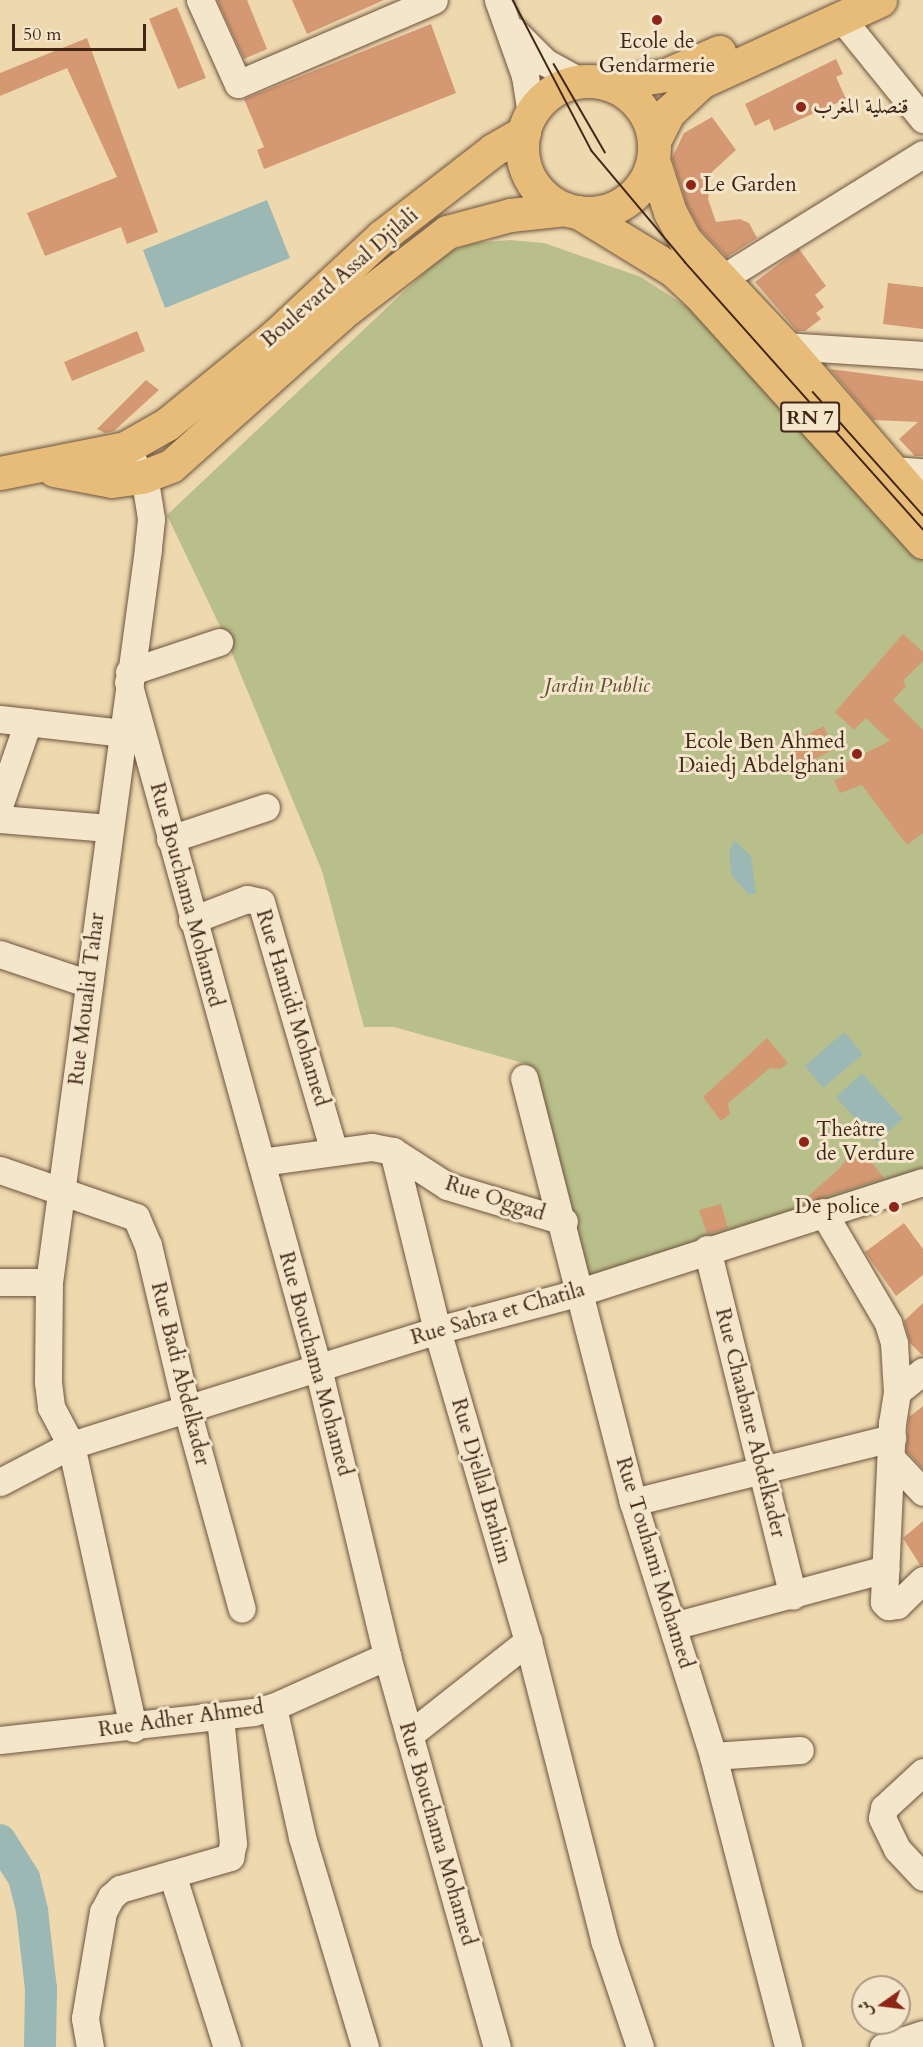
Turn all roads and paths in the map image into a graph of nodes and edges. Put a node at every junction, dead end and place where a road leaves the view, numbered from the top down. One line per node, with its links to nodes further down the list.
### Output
1 (200, 0): 2 (street)
2 (434, 0)
3 (880, 0): 5 (main road)
4 (501, 7): 6 (street); 8 (street)
5 (836, 9): 6 (main road); 7 (street); 9 (main road)
6 (594, 83): 8 (main road); 9 (main road)
7 (923, 120)
8 (527, 123): 11 (main road); 13 (main road, Boulevard Assal Djilali)
9 (654, 150): 11 (main road); 12 (main road, RN 7)
10 (923, 154): 12 (street)
11 (572, 211): 12 (main road, RN 7); 13 (main road)
12 (709, 278): 14 (main road, RN 7); 24 (main road, RN 7)
13 (315, 319): 16 (main road)
14 (785, 346): 15 (street); 20 (main road, RN 7)
15 (923, 355)
16 (234, 384): 18 (main road); 22 (main road)
17 (0, 448): 19 (main road)
18 (125, 448): 19 (main road); 22 (street, Rue Moualid Tahar)
19 (21, 470): 22 (main road)
20 (891, 470): 21 (street); 23 (main road, RN 7)
21 (923, 472)
22 (142, 477): 26 (street, Rue Moualid Tahar)
23 (923, 506)
24 (923, 542)
25 (219, 642): 26 (street)
26 (129, 677): 29 (street, Rue Moualid Tahar); 34 (street, Rue Bouchama Mohamed)
27 (0, 719): 28 (street)
28 (28, 722): 29 (street); 30 (street)
29 (122, 733): 33 (street, Rue Moualid Tahar)
30 (0, 803)
31 (266, 807): 34 (street)
32 (0, 819): 33 (street)
33 (109, 828): 37 (street, Rue Moualid Tahar)
34 (170, 839): 35 (street, Rue Bouchama Mohamed)
35 (192, 920): 40 (street, Rue Hamidi Mohamed); 41 (street, Rue Bouchama Mohamed)
36 (0, 954): 37 (street)
37 (89, 984): 43 (street, Rue Moualid Tahar)
38 (524, 1078): 46 (street, Rue Touhami Mohamed)
39 (393, 1150): 40 (street); 46 (street, Rue Oggad); 51 (street, Rue Djellal Brahim)
40 (334, 1151): 41 (street)
41 (261, 1162): 52 (street, Rue Bouchama Mohamed)
42 (0, 1170): 43 (street)
43 (62, 1189): 49 (street, Rue Moualid Tahar); 55 (street, Rue Badi Abdelkader)
44 (917, 1191): 45 (street, Rue Sabra et Chatila)
45 (823, 1212): 47 (street, Rue Sabra et Chatila); 54 (street)
46 (564, 1221): 50 (street, Rue Touhami Mohamed)
47 (707, 1249): 50 (street, Rue Sabra et Chatila); 58 (street, Rue Chaabane Abdelkader)
48 (0, 1282): 49 (street)
49 (49, 1282): 56 (street, Rue Moualid Tahar)
50 (577, 1293): 51 (street, Rue Sabra et Chatila); 61 (street, Rue Touhami Mohamed)
51 (437, 1330): 52 (street, Rue Sabra et Chatila); 67 (street, Rue Djellal Brahim)
52 (318, 1368): 55 (street, Rue Sabra et Chatila); 68 (street, Rue Bouchama Mohamed)
53 (923, 1371): 54 (street)
54 (897, 1392): 57 (street)
55 (187, 1410): 56 (street, Rue Sabra et Chatila); 65 (street, Rue Badi Abdelkader)
56 (72, 1445): 59 (street, Rue Sabra et Chatila); 71 (street, Rue Moualid Tahar)
57 (892, 1448): 58 (street); 60 (street); 62 (street)
58 (761, 1470): 61 (street); 64 (street, Rue Chaabane Abdelkader)
59 (0, 1482)
60 (923, 1492)
61 (633, 1502): 66 (street, Rue Touhami Mohamed)
62 (885, 1569): 63 (street); 64 (street)
63 (923, 1580)
64 (793, 1596): 66 (street)
65 (242, 1609)
66 (673, 1626): 75 (street, Rue Touhami Mohamed)
67 (528, 1641): 72 (street); 84 (street, Rue Djellal Brahim)
68 (387, 1656): 69 (street, Rue Adher Ahmed); 72 (street, Rue Bouchama Mohamed)
69 (273, 1707): 70 (street, Rue Adher Ahmed); 82 (street)
70 (220, 1718): 71 (street, Rue Adher Ahmed); 77 (street)
71 (132, 1728): 73 (street, Rue Adher Ahmed)
72 (409, 1736): 83 (street, Rue Bouchama Mohamed)
73 (0, 1740)
74 (800, 1750): 75 (street)
75 (713, 1756): 85 (street, Rue Touhami Mohamed)
76 (923, 1772): 78 (street)
77 (172, 1874): 80 (street); 81 (street)
78 (923, 1877)
79 (915, 2039): 86 (street)
80 (90, 2047)
81 (226, 2047)
82 (365, 2047)
83 (497, 2047)
84 (640, 2047)
85 (788, 2047)
86 (883, 2047)

